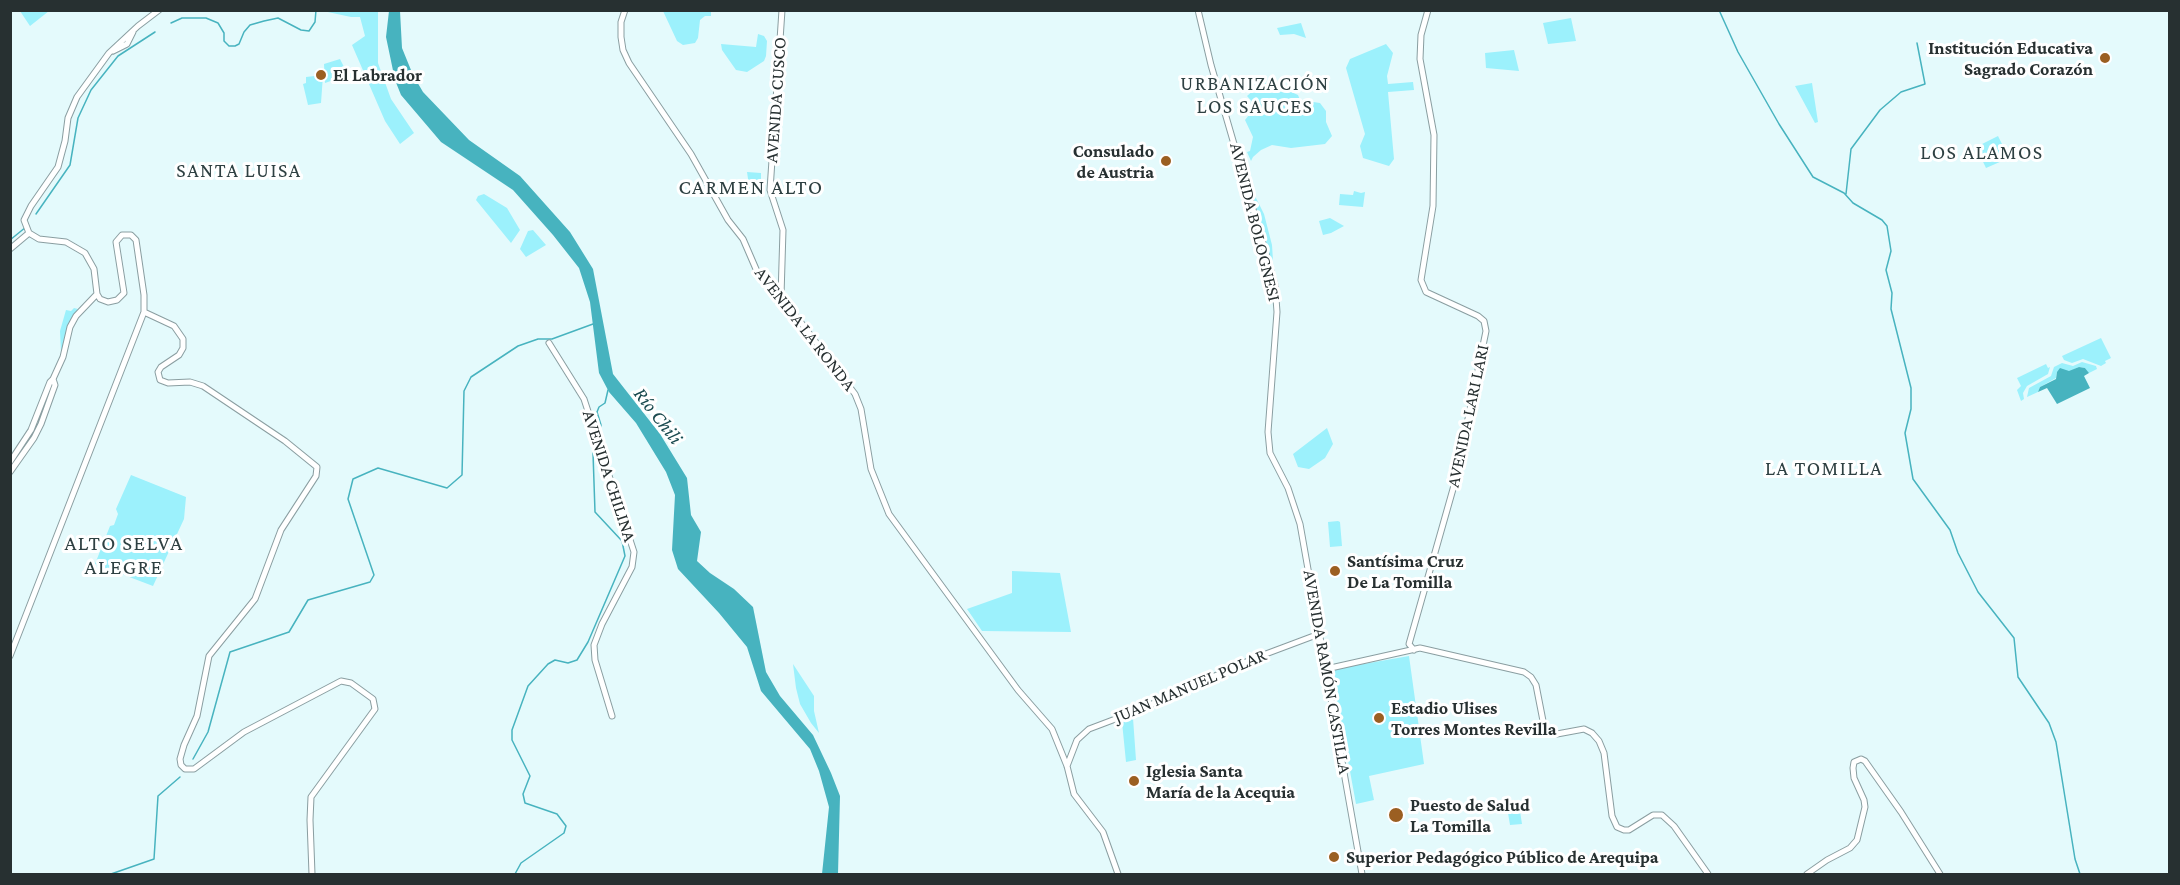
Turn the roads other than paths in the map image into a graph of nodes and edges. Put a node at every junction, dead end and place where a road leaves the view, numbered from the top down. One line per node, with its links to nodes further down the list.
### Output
1 (159, 10): 6 (street)
2 (625, 10): 9 (street, AVENIDA LA RONDA)
3 (782, 10): 8 (street, AVENIDA CUSCO)
4 (1198, 10): 17 (street, AVENIDA BOLOGNESI)
5 (1428, 10): 19 (street, AVENIDA LARI LARI)
6 (28, 230): 7 (street); 10 (street)
7 (10, 249)
8 (780, 278): 9 (street); 11 (street, AVENIDA CUSCO)
9 (769, 285): 11 (street, AVENIDA LA RONDA)
10 (97, 294): 12 (street); 14 (street)
11 (781, 296): 23 (street, AVENIDA LA RONDA)
12 (144, 312): 20 (street); 26 (street)
13 (549, 343): 22 (street, AVENIDA CHILINA)
14 (53, 379): 15 (street); 16 (street)
15 (10, 462)
16 (10, 472)
17 (1280, 472): 18 (street, AVENIDA RAMÓN CASTILLA)
18 (1319, 634): 21 (street, AVENIDA RAMÓN CASTILLA); 24 (street, JUAN MANUEL POLAR)
19 (1414, 650): 21 (street); 29 (street)
20 (10, 656)
21 (1326, 669): 28 (street, AVENIDA RAMÓN CASTILLA)
22 (612, 716)
23 (1061, 752): 24 (street); 25 (street, AVENIDA LA RONDA)
24 (1072, 753): 25 (street, JUAN MANUEL POLAR)
25 (1067, 766): 27 (street, AVENIDA LA RONDA)
26 (312, 874)
27 (1118, 874)
28 (1362, 874)
29 (1708, 874)
30 (1807, 874): 31 (street)
31 (1940, 874)

